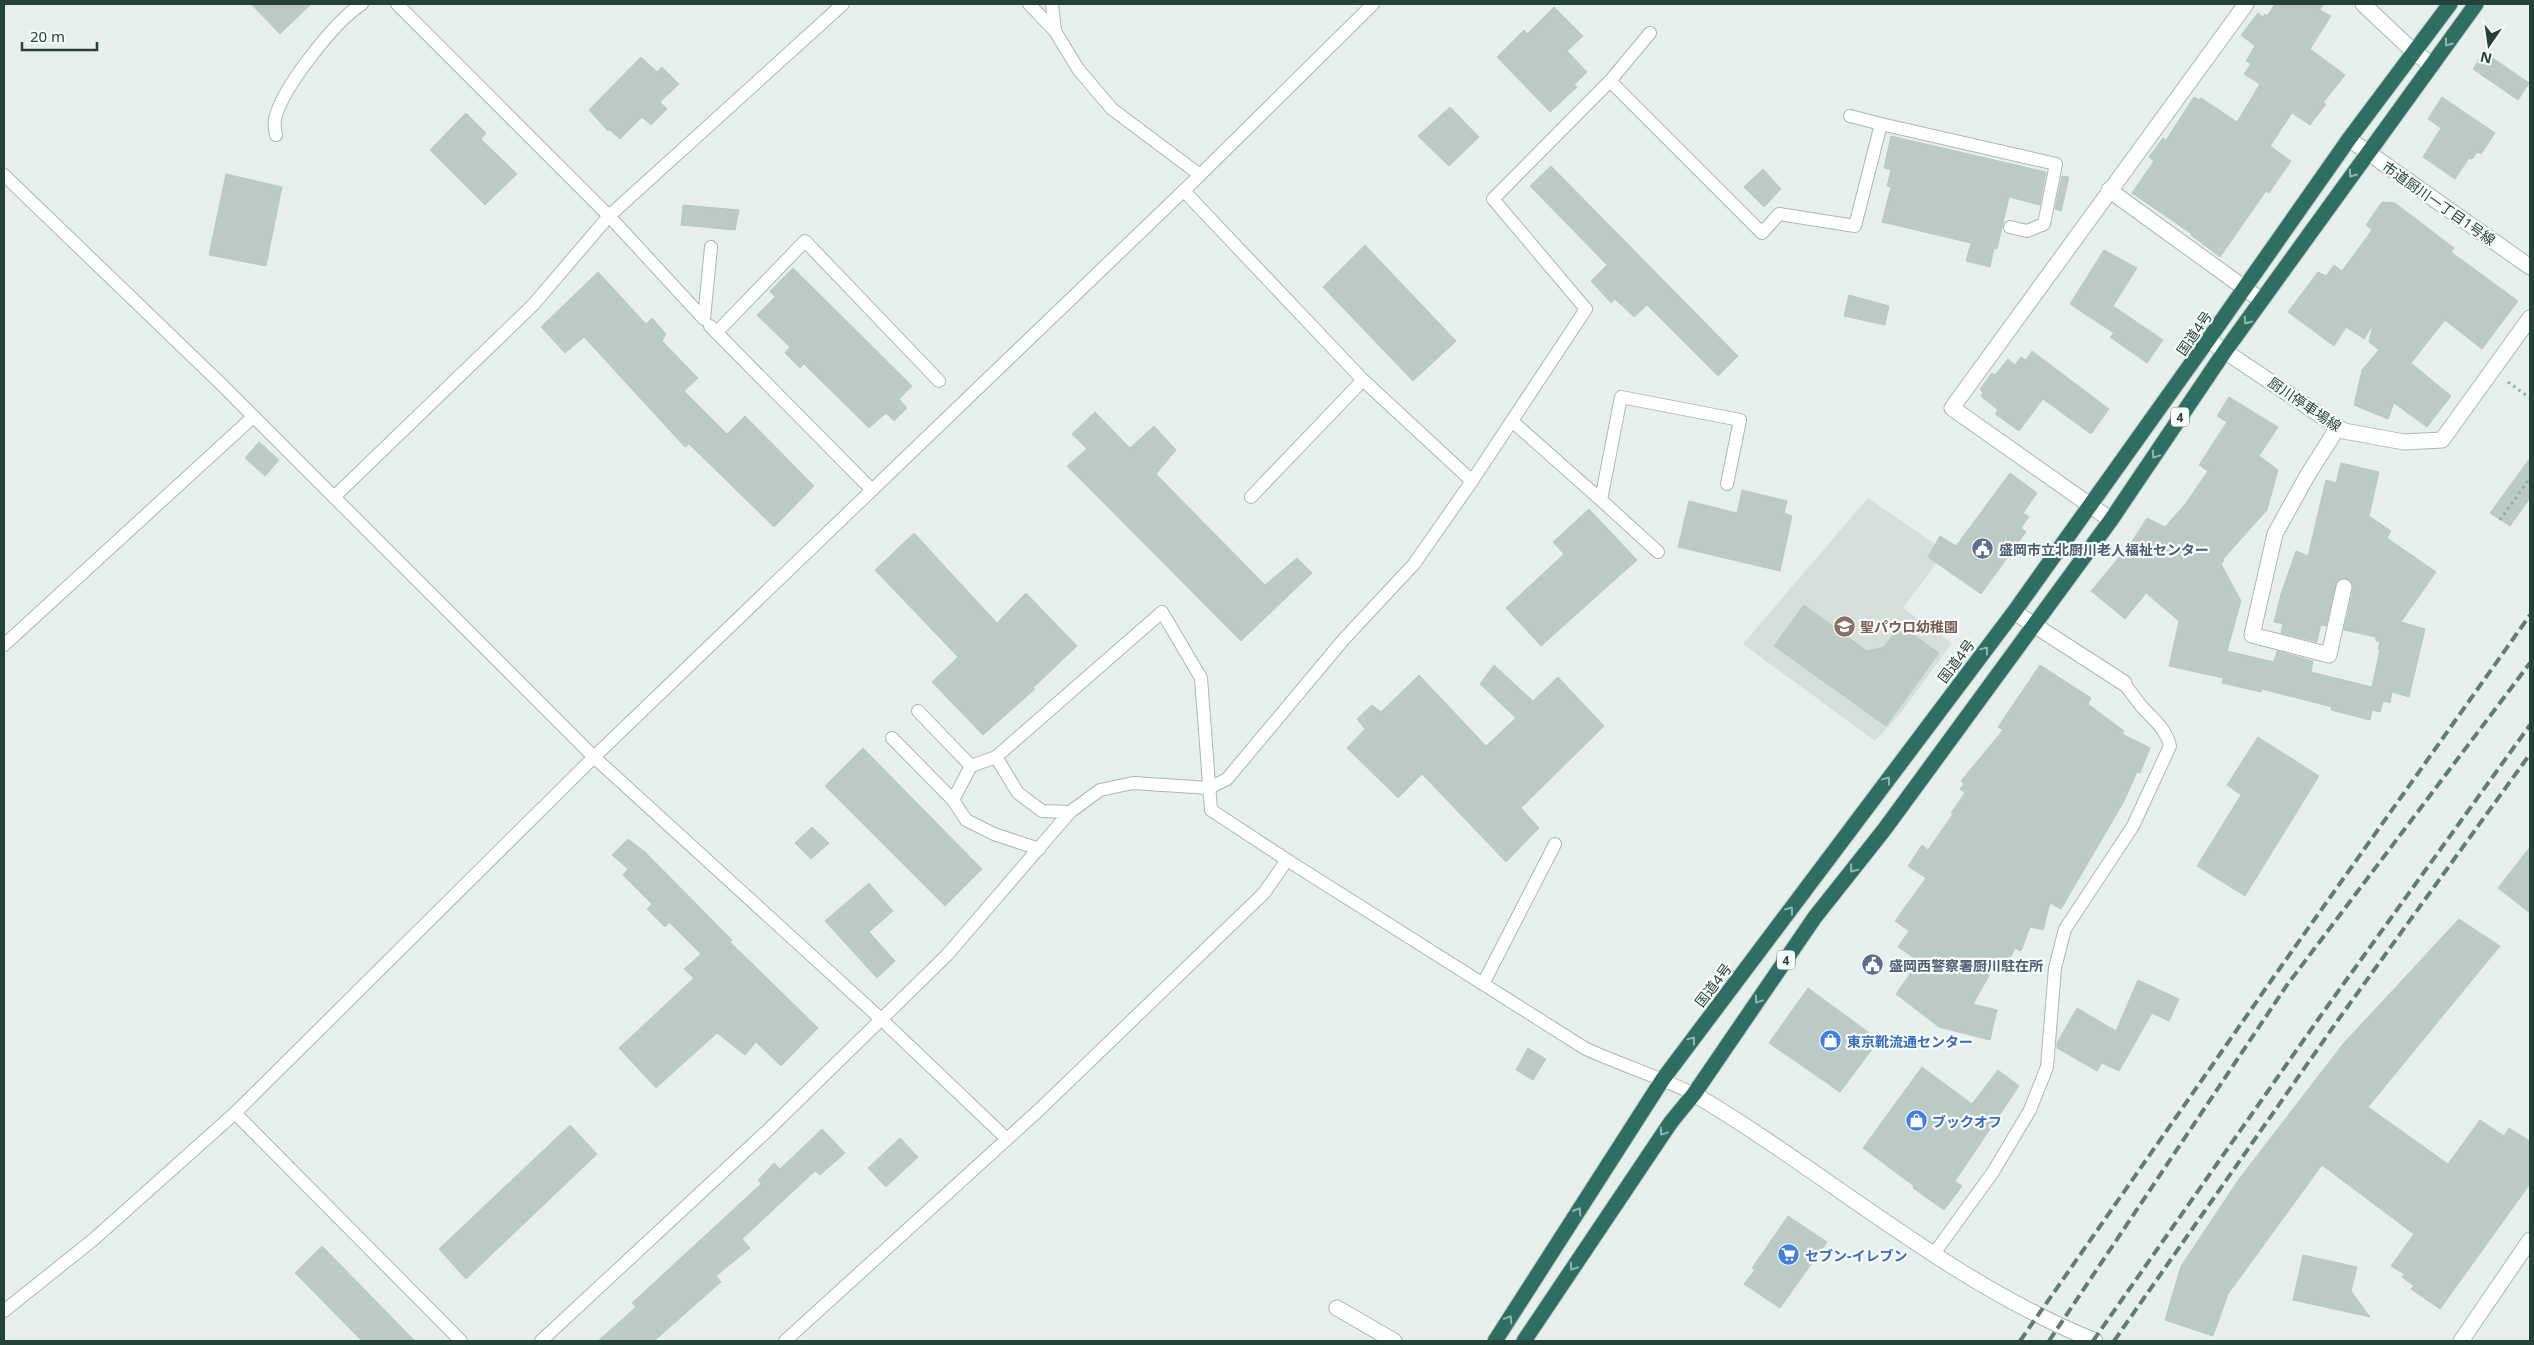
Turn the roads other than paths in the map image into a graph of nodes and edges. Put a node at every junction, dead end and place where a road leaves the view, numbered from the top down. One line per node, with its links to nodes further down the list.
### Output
1 (362, 4): 18 (lane)
2 (397, 4): 25 (lane)
3 (843, 4): 25 (lane)
4 (1029, 4): 11 (lane)
5 (1052, 4): 11 (lane)
6 (1373, 4): 22 (lane)
7 (2246, 4): 23 (street)
8 (2362, 4): 13 (street)
9 (2450, 4): 13 (highway, 国道4号 / 4)
10 (2476, 4): 14 (highway, 4, one-way to 14)
11 (1055, 31): 22 (lane)
12 (1650, 33): 15 (lane)
13 (2415, 53): 14 (street); 19 (highway, 国道4号 / 4)
14 (2432, 65): 20 (highway, 4)
15 (1610, 81): 17 (lane); 39 (lane)
16 (1850, 116): 17 (lane)
17 (1881, 124): 26 (lane)
18 (276, 135)
19 (2349, 139): 20 (street, 市道厨川一丁目1号線); 29 (highway, 国道4号 / 4)
20 (2367, 153): 28 (street, 市道厨川一丁目1号線); 30 (highway, 4, one-way to 30)
21 (4, 175): 38 (lane)
22 (1200, 175): 24 (lane)
23 (2109, 190): 29 (street); 47 (street)
24 (1184, 191): 36 (lane); 43 (lane)
25 (609, 216): 32 (lane); 44 (lane)
26 (2010, 227)
27 (711, 247): 32 (lane)
28 (2530, 267)
29 (2245, 288): 30 (street); 34 (highway, 国道4号 / 4)
30 (2261, 300): 35 (highway, 4, one-way to 35)
31 (2530, 318): 40 (street, 厨川停車場線)
32 (704, 319): 33 (lane)
33 (716, 332): 37 (lane); 43 (lane)
34 (2208, 340): 35 (street, 厨川停車場線); 47 (highway, 国道4号 / 4)
35 (2225, 351): 40 (street, 厨川停車場線); 48 (highway, 4, one-way to 48)
36 (1363, 380): 41 (lane); 45 (lane)
37 (939, 381)
38 (254, 417): 44 (lane); 53 (lane)
39 (1512, 421): 41 (lane); 46 (lane)
40 (2338, 427): 50 (street)
41 (1472, 481): 60 (lane)
42 (1728, 484): 46 (lane)
43 (872, 490): 57 (lane)
44 (334, 497): 57 (lane)
45 (1251, 497)
46 (1602, 500): 49 (lane)
47 (2090, 504): 48 (street); 51 (highway, 国道4号 / 4)
48 (2111, 520): 52 (highway, 4)
49 (1658, 552)
50 (2344, 587)
51 (2014, 612): 52 (street); 68 (highway, 国道4号 / 4, one-way to 51)
52 (2034, 624): 54 (street); 69 (highway, 4, one-way to 69)
53 (4, 645)
54 (2124, 683): 73 (lane)
55 (918, 712): 59 (lane)
56 (892, 738): 61 (lane)
57 (594, 758): 67 (lane); 70 (lane)
58 (996, 758): 59 (lane); 60 (lane); 62 (lane)
59 (971, 766): 61 (lane)
60 (1208, 788): 62 (lane); 65 (lane)
61 (953, 800): 64 (lane)
62 (1070, 812): 64 (lane)
63 (1555, 844): 66 (lane)
64 (1039, 849): 67 (lane)
65 (1287, 860): 66 (lane); 71 (lane)
66 (1483, 984): 68 (lane)
67 (881, 1019): 71 (lane); 77 (lane)
68 (1663, 1079): 69 (lane); 80 (highway, 国道4号 / 4, one-way to 68)
69 (1694, 1094): 73 (street); 81 (highway, 4, one-way to 81)
70 (235, 1113): 75 (lane); 76 (lane)
71 (1007, 1139): 78 (lane)
72 (2530, 1240): 83 (street)
73 (1933, 1255): 82 (street)
74 (1337, 1308): 79 (street)
75 (4, 1311)
76 (462, 1341)
77 (540, 1341)
78 (786, 1341)
79 (1394, 1341)
80 (1495, 1341)
81 (1524, 1341)
82 (2095, 1341)
83 (2461, 1341)

